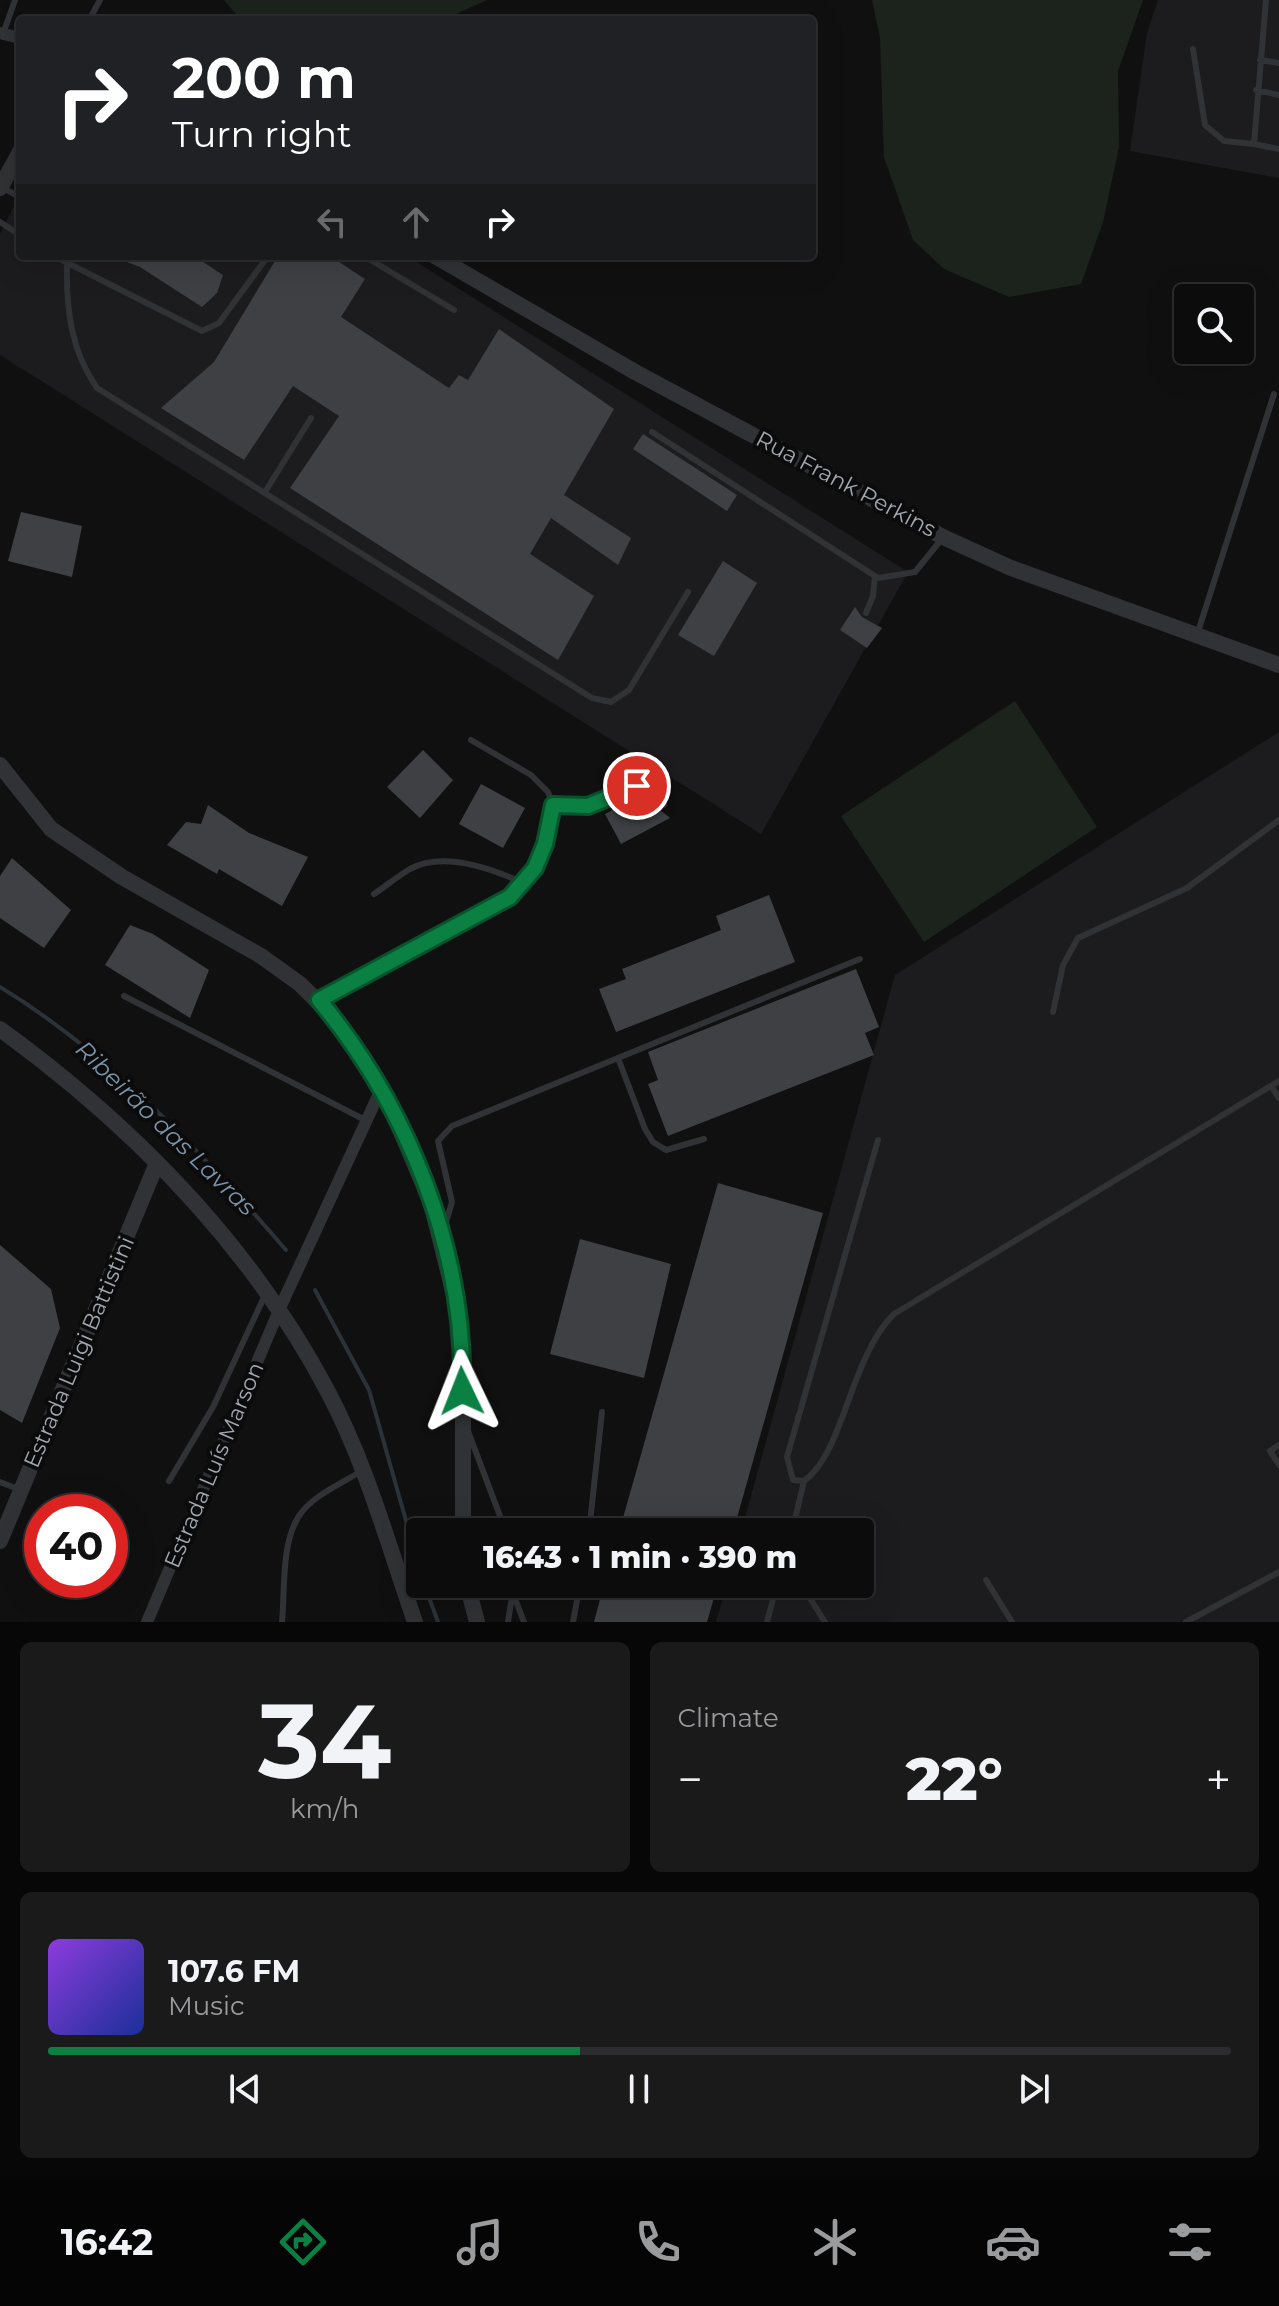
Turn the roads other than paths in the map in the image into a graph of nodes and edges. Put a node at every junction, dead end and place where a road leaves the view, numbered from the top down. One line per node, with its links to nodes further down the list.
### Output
1 (15, 0): 3 (lane)
2 (1266, 0): 5 (lane)
3 (2, 33)
4 (1193, 49): 9 (lane)
5 (1260, 60): 6 (lane); 7 (lane)
6 (1279, 63)
7 (1256, 90): 8 (lane); 9 (lane)
8 (1279, 95)
9 (1254, 144): 10 (lane)
10 (1279, 149)
11 (16, 159): 12 (street)
12 (0, 187)
13 (60, 260): 17 (lane)
14 (265, 260): 17 (lane)
15 (371, 260): 18 (lane)
16 (442, 260): 23 (street, Rua Frank Perkins)
17 (67, 264): 22 (lane)
18 (454, 310)
19 (1274, 394): 27 (lane)
20 (311, 418): 22 (lane)
21 (652, 432): 24 (lane)
22 (265, 492): 25 (lane)
23 (943, 537): 24 (lane); 27 (street, Rua Frank Perkins)
24 (875, 576): 26 (lane)
25 (688, 592)
26 (866, 613)
27 (1197, 635): 28 (street, Rua Frank Perkins)
28 (1279, 665)
29 (471, 740): 31 (lane)
30 (0, 765): 38 (street)
31 (553, 805): 32 (lane); 34 (lane)
32 (664, 805)
33 (1279, 820): 39 (lane)
34 (525, 884): 35 (lane); 38 (lane)
35 (374, 894)
36 (860, 959): 41 (lane)
37 (124, 996): 46 (lane)
38 (319, 1000): 44 (street)
39 (1053, 1012)
40 (0, 1029): 49 (street)
41 (618, 1058): 47 (lane); 50 (lane)
42 (1279, 1081): 43 (lane)
43 (1271, 1086): 45 (lane); 59 (lane)
44 (382, 1087): 46 (street, Estrada Luís Marson); 50 (street)
45 (1279, 1098)
46 (367, 1121): 52 (street, Estrada Luís Marson)
47 (704, 1139)
48 (878, 1140): 59 (lane)
49 (157, 1163): 51 (street); 61 (street, Estrada Luigi Battistini)
50 (442, 1236): 54 (street)
51 (266, 1291): 52 (street); 58 (lane)
52 (280, 1308): 57 (street); 75 (street, Estrada Luís Marson)
53 (602, 1412): 64 (lane)
54 (461, 1414): 62 (street); 63 (lane)
55 (1279, 1445): 56 (lane)
56 (1279, 1465)
57 (363, 1470): 76 (lane); 77 (street)
58 (169, 1481)
59 (804, 1481): 65 (lane)
60 (0, 1482): 61 (lane)
61 (21, 1490): 66 (street, Estrada Luigi Battistini)
62 (463, 1518)
63 (501, 1518)
64 (591, 1518)
65 (795, 1518)
66 (0, 1541)
67 (1279, 1572): 85 (lane)
68 (986, 1580): 84 (lane)
69 (471, 1598): 78 (street)
70 (513, 1598): 79 (lane)
71 (515, 1598): 80 (lane)
72 (577, 1598): 81 (lane)
73 (773, 1598): 82 (lane)
74 (810, 1598): 83 (lane)
75 (147, 1622)
76 (282, 1622)
77 (415, 1622)
78 (477, 1622)
79 (508, 1622)
80 (524, 1622)
81 (573, 1622)
82 (767, 1622)
83 (825, 1622)
84 (1012, 1622)
85 (1186, 1622)

